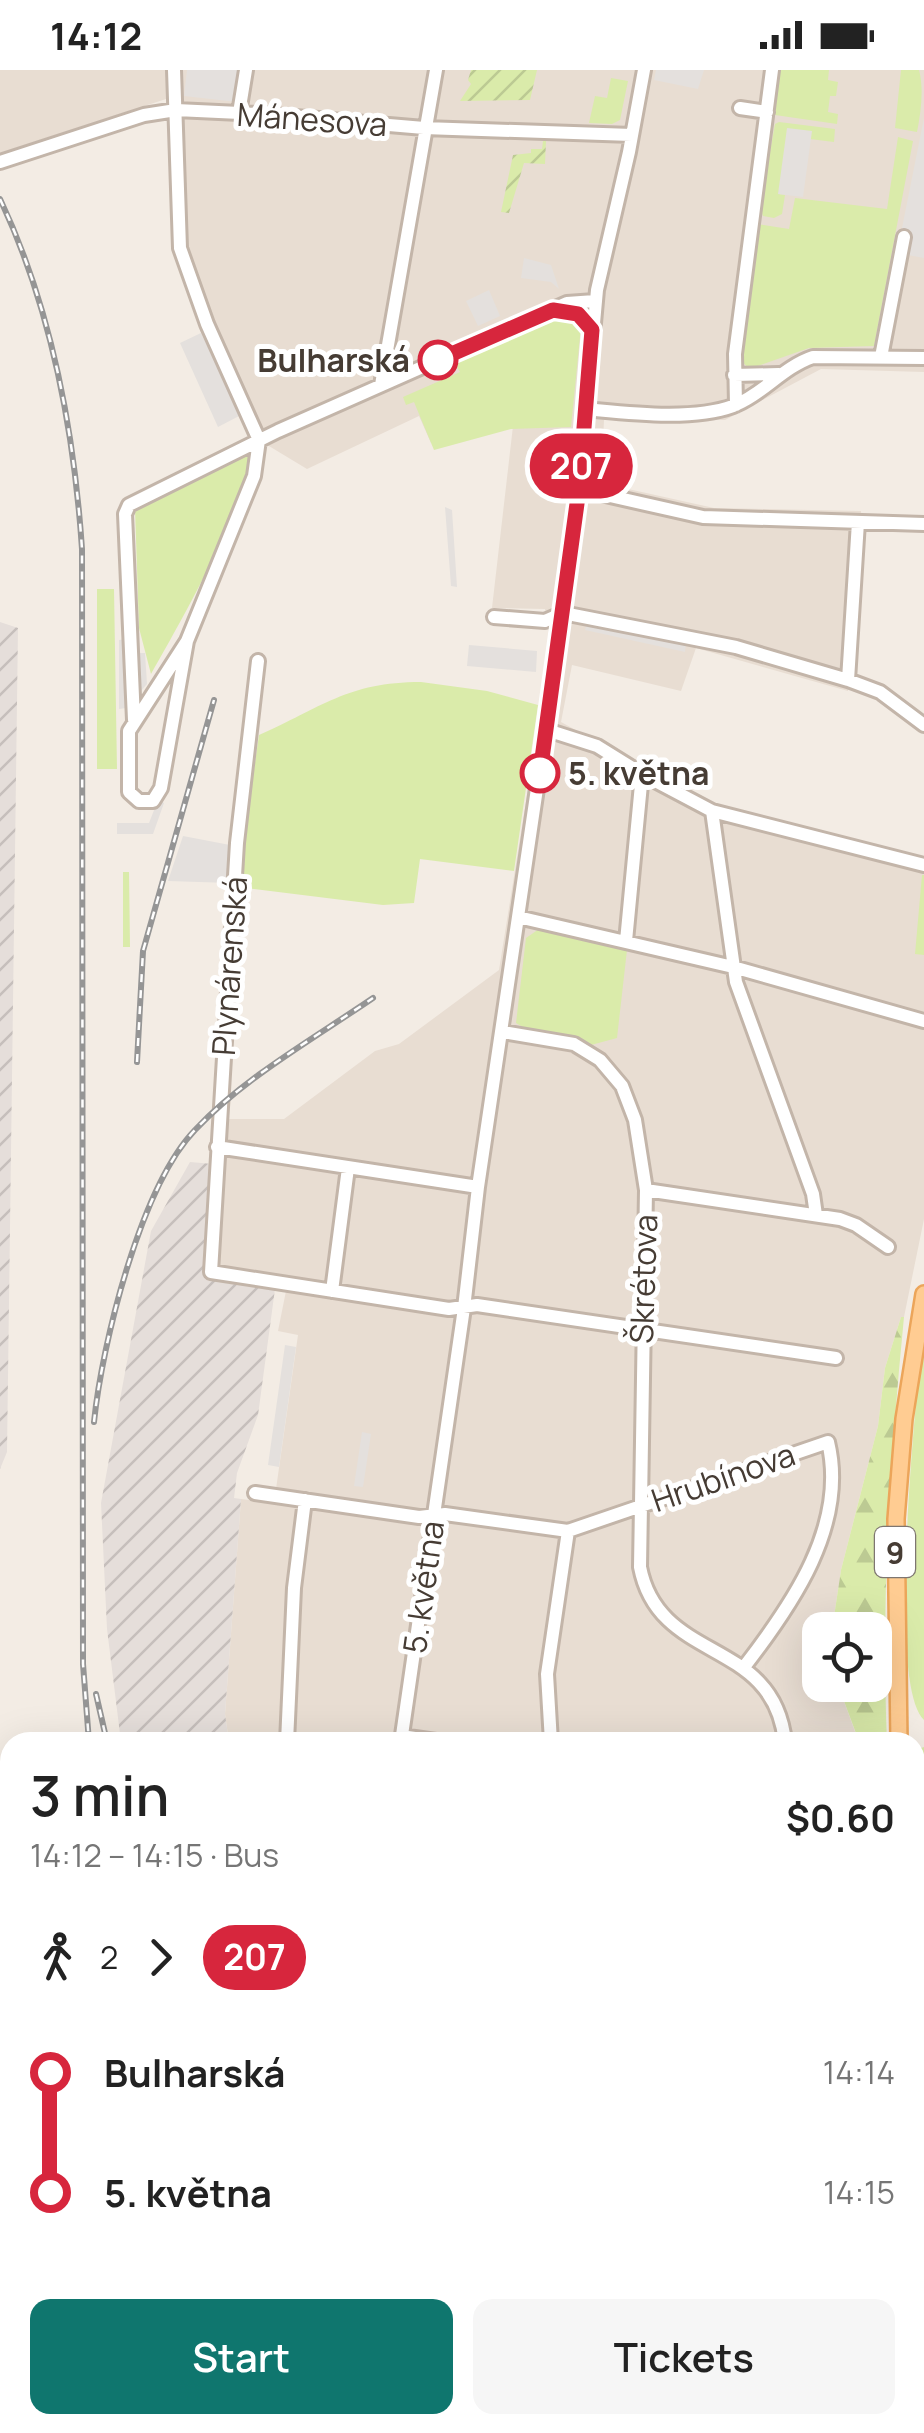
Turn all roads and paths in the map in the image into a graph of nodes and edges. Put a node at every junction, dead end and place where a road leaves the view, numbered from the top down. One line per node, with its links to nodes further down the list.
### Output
1 (174, 70): 7 (street)
2 (246, 70): 9 (street)
3 (436, 70): 10 (street)
4 (644, 70): 11 (street, 5. května)
5 (772, 70): 8 (street)
6 (740, 108): 8 (street)
7 (176, 110): 9 (street, Mánesova); 12 (street, Mánesova); 24 (street)
8 (767, 112): 20 (street)
9 (239, 113): 10 (street, Mánesova)
10 (424, 128): 11 (street, Mánesova); 21 (street)
11 (632, 135): 14 (street, 5. května)
12 (0, 162)
13 (904, 237): 17 (street)
14 (596, 296): 15 (street); 16 (street, 5. května)
15 (553, 310): 16 (street); 21 (street)
16 (592, 330): 23 (street, 5. května)
17 (881, 357): 18 (street); 19 (street)
18 (924, 358)
19 (782, 374): 20 (street); 22 (street)
20 (734, 375): 22 (street)
21 (381, 385): 24 (street)
22 (736, 405): 23 (street)
23 (585, 410): 25 (street, 5. května)
24 (259, 440): 30 (street); 33 (street)
25 (579, 489): 26 (street); 28 (street, 5. května)
26 (858, 522): 27 (street); 32 (street)
27 (924, 524)
28 (563, 613): 29 (street); 32 (street); 35 (street, 5. května)
29 (494, 616)
30 (188, 642): 33 (street); 33 (street)
31 (258, 662): 44 (street, Plynárenská)
32 (848, 680): 34 (street)
33 (134, 720)
34 (924, 725)
35 (546, 730): 36 (street); 39 (street, 5. května)
36 (642, 774): 37 (street); 40 (street)
37 (712, 811): 38 (street); 41 (street)
38 (924, 865)
39 (518, 917): 40 (street); 43 (street, 5. května)
40 (626, 941): 41 (street)
41 (732, 967): 42 (street); 48 (street)
42 (924, 1021)
43 (503, 1032): 46 (street, 5. května); 47 (street, Škrétova)
44 (217, 1147): 45 (street); 50 (street, Plynárenská)
45 (348, 1168): 46 (street); 50 (street)
46 (478, 1187): 52 (street, 5. května)
47 (646, 1190): 48 (street); 53 (street, Škrétova)
48 (816, 1215): 49 (street)
49 (888, 1246)
50 (332, 1291): 52 (street)
51 (924, 1294): 65 (main road, 9)
52 (464, 1308): 53 (street); 58 (street, 5. května)
53 (641, 1330): 54 (street); 57 (street, Škrétova)
54 (836, 1358)
55 (254, 1493): 56 (street, Hrubínova)
56 (304, 1500): 58 (street, Hrubínova); 61 (street)
57 (642, 1504): 59 (street, Hrubínova); 60 (street, Škrétova); 60 (street, Hrubínova)
58 (434, 1515): 59 (street, Hrubínova); 62 (street, 5. května)
59 (568, 1531): 63 (street)
60 (744, 1667): 64 (street)
61 (287, 1732)
62 (402, 1732)
63 (549, 1732)
64 (782, 1732)
65 (899, 1732)

